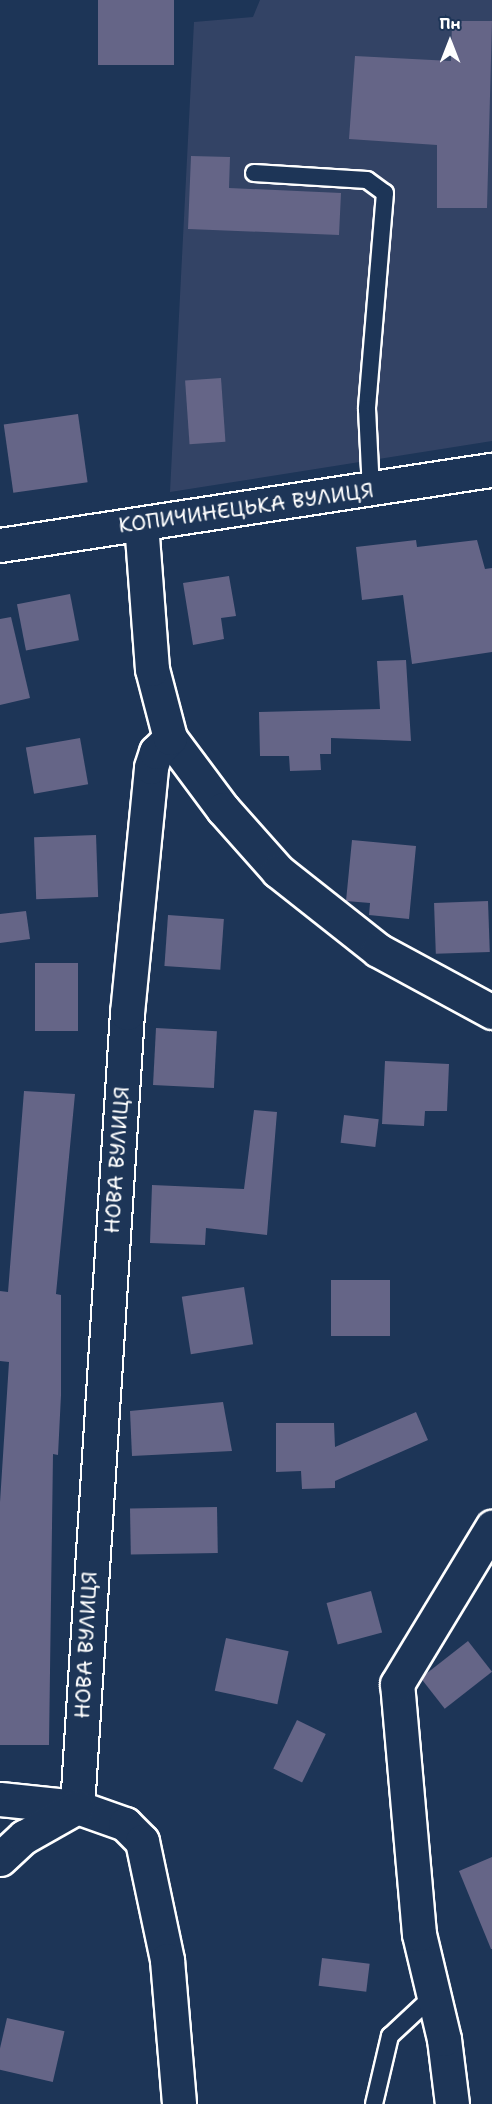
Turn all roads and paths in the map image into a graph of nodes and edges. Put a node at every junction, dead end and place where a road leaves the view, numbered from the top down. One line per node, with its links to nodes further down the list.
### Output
1 (254, 173): 3 (lane)
2 (492, 470): 3 (street, КОПИЧИНЕЦЬКА ВУЛИЦЯ)
3 (372, 490): 4 (street, КОПИЧИНЕЦЬКА ВУЛИЦЯ)
4 (141, 524): 5 (street, КОПИЧИНЕЦЬКА ВУЛИЦЯ); 6 (street)
5 (0, 546)
6 (170, 738): 7 (street); 10 (street, НОВА ВУЛИЦЯ)
7 (492, 1012)
8 (492, 1527): 12 (street)
9 (0, 1798): 10 (street)
10 (77, 1807): 11 (street); 13 (street)
11 (0, 1859)
12 (434, 1995): 14 (lane); 15 (street)
13 (178, 2104)
14 (374, 2104)
15 (452, 2104)

